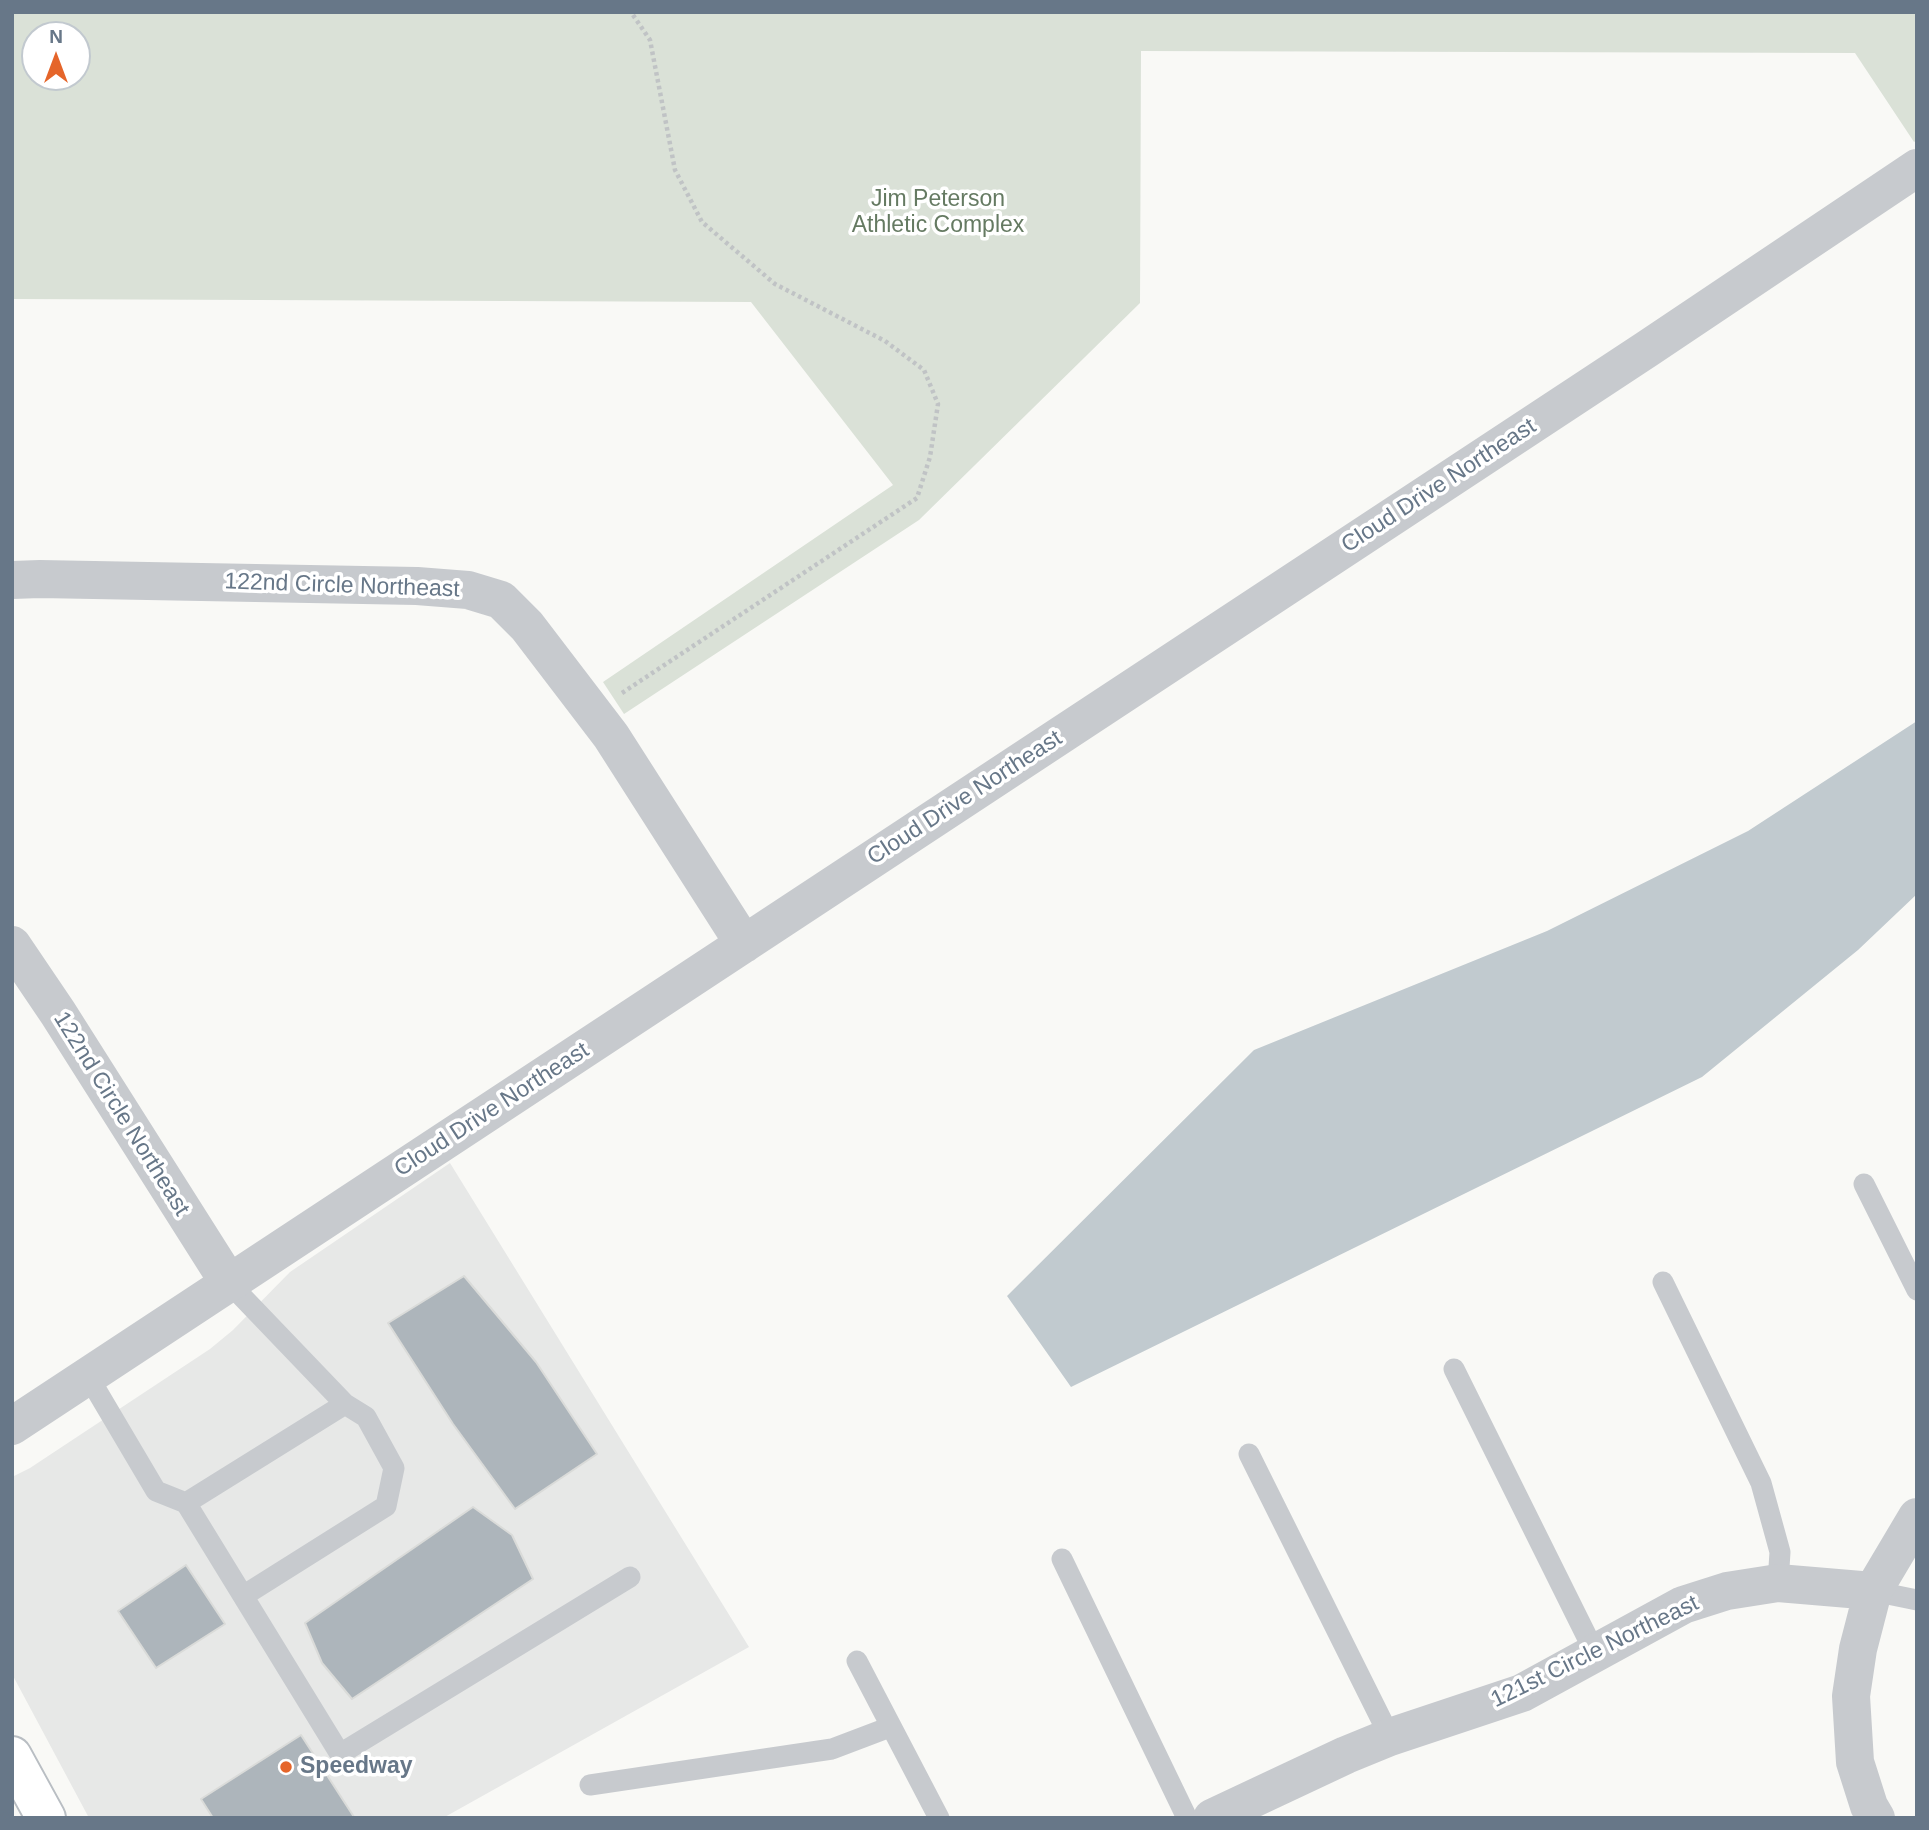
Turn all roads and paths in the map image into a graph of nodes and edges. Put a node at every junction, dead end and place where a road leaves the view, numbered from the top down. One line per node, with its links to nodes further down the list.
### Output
1 (631, 12): 4 (path)
2 (1917, 168): 5 (street, Cloud Drive Northeast)
3 (12, 580): 4 (street, 122nd Circle Northeast)
4 (593, 712): 5 (street, 122nd Circle Northeast)
5 (744, 944): 9 (street, Cloud Drive Northeast)
6 (12, 946): 9 (street, 122nd Circle Northeast)
7 (1864, 1184): 10 (lane)
8 (1663, 1282): 20 (lane)
9 (229, 1283): 12 (street, Cloud Drive Northeast); 13 (lane)
10 (1917, 1290)
11 (1454, 1369): 24 (lane)
12 (88, 1376): 14 (street, Cloud Drive Northeast); 16 (lane)
13 (345, 1404): 16 (lane); 22 (lane)
14 (12, 1426)
15 (1249, 1454): 27 (lane)
16 (186, 1503): 22 (lane)
17 (1917, 1517): 21 (street)
18 (1062, 1559): 32 (lane)
19 (629, 1577): 22 (lane)
20 (1778, 1583): 21 (street, 121st Circle Northeast); 24 (street, 121st Circle Northeast)
21 (1873, 1591): 23 (lane); 34 (street)
22 (243, 1596)
23 (1917, 1600)
24 (1595, 1653): 27 (street, 121st Circle Northeast)
25 (857, 1661): 26 (lane)
26 (890, 1727): 29 (lane); 31 (lane)
27 (1390, 1737): 33 (street, 121st Circle Northeast)
28 (12, 1756): 30 (main road)
29 (590, 1786)
30 (46, 1818)
31 (939, 1818)
32 (1187, 1818)
33 (1212, 1818)
34 (1876, 1818)

